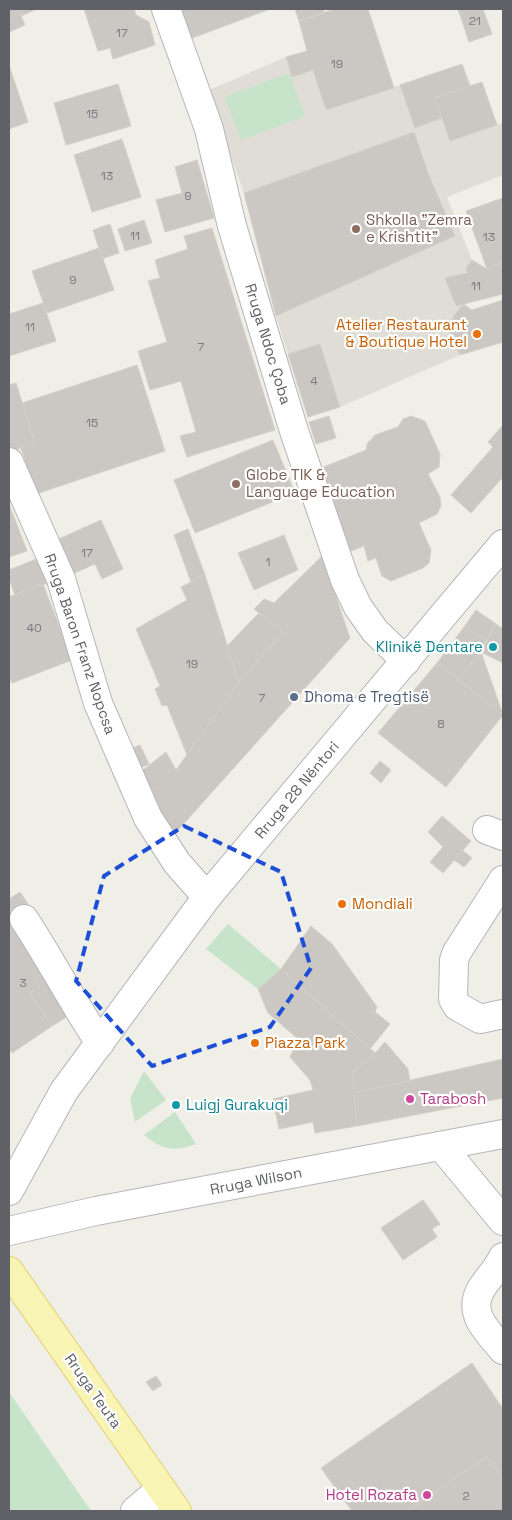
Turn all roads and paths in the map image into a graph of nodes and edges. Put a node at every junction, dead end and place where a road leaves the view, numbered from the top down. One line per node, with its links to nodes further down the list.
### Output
1 (166, 9): 4 (street, Rruga Ndoc Çoba)
2 (9, 462): 6 (street, Rruga Baron Franz Nopcsa)
3 (503, 544): 4 (street, Rruga 28 Nëntori)
4 (406, 661): 6 (street, Rruga 28 Nëntori)
5 (503, 880): 8 (street)
6 (207, 897): 9 (street, Rruga 28 Nëntori)
7 (24, 920): 9 (street)
8 (503, 1014)
9 (100, 1043): 12 (street, Rruga 28 Nëntori)
10 (503, 1134): 11 (street, Rruga Wilson)
11 (441, 1146): 13 (street); 14 (street, Rruga Wilson)
12 (9, 1191)
13 (503, 1221)
14 (9, 1232)
15 (503, 1257): 17 (street)
16 (13, 1287): 18 (main road, Rruga Teuta)
17 (503, 1350)
18 (161, 1489): 19 (street); 20 (main road, Rruga Teuta)
19 (135, 1511)
20 (177, 1511)

